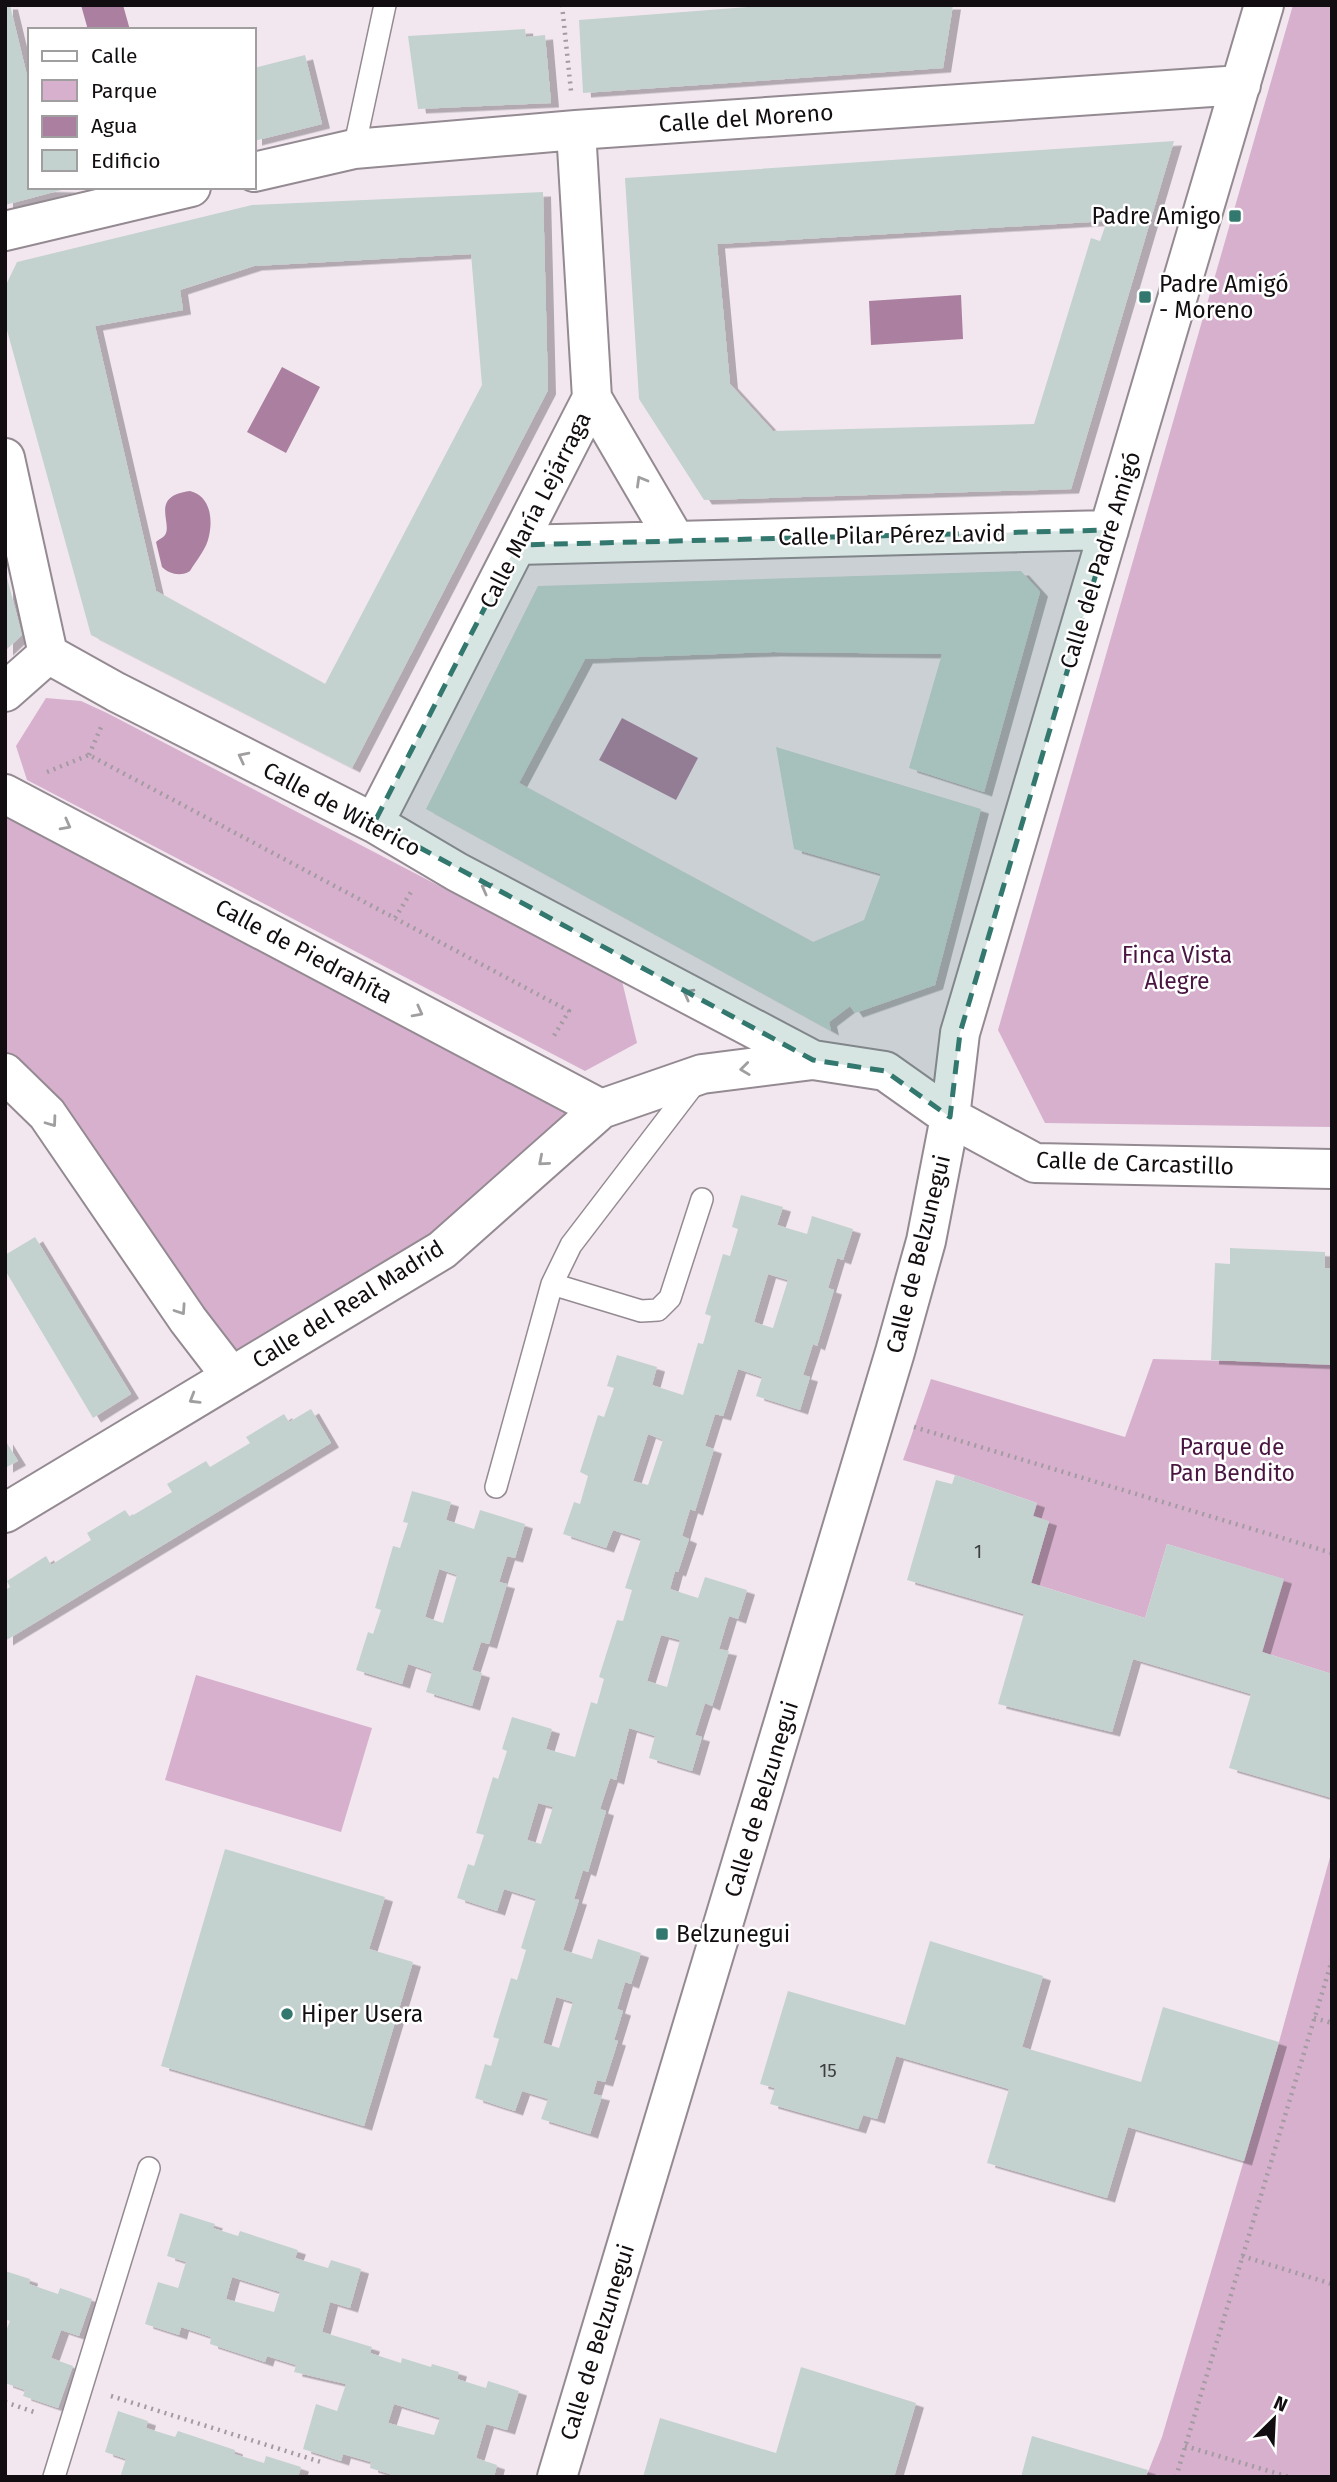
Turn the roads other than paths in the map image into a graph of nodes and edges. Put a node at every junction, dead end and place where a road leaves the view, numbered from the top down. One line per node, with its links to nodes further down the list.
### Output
1 (385, 5): 5 (lane)
2 (1264, 5): 3 (street, Calle del Padre Amigó)
3 (1241, 85): 4 (street, Calle del Moreno); 11 (street, Calle del Padre Amigó)
4 (576, 130): 5 (street, Calle del Moreno); 9 (street, Calle María Lejárraga)
5 (354, 149): 6 (street, Calle del Moreno)
6 (256, 172)
7 (183, 189): 8 (street)
8 (5, 231)
9 (592, 398): 12 (street, one-way to 9); 13 (street, Calle María Lejárraga)
10 (5, 457): 14 (street)
11 (1109, 530): 12 (street, Calle Pilar Pérez Lavid); 23 (street, Calle del Padre Amigó)
12 (675, 540): 13 (street, Calle Pilar Pérez Lavid)
13 (517, 545): 17 (street, Calle María Lejárraga)
14 (48, 654): 15 (street); 17 (street, Calle de Witerico, one-way to 14)
15 (5, 692)
16 (10, 796): 22 (street, Calle de Piedrahíta, one-way to 22)
17 (374, 823): 18 (street, Calle de Witerico, one-way to 17)
18 (813, 1060): 19 (street, Calle del Real Madrid); 21 (street, Calle del Real Madrid, one-way to 21)
19 (885, 1071): 23 (street, Calle de Carcastillo)
20 (5, 1073): 27 (street, one-way to 27)
21 (702, 1074): 22 (street, Calle del Real Madrid); 26 (lane)
22 (601, 1109): 27 (street, Calle del Real Madrid, one-way to 27)
23 (950, 1117): 24 (street, Calle de Carcastillo); 32 (street, Calle de Belzunegui)
24 (1332, 1169)
25 (702, 1199): 26 (lane)
26 (552, 1284): 28 (lane)
27 (231, 1376): 29 (street, Calle del Real Madrid, one-way to 29)
28 (496, 1487)
29 (5, 1513)
30 (149, 2168): 31 (lane)
31 (54, 2477)
32 (557, 2477)

